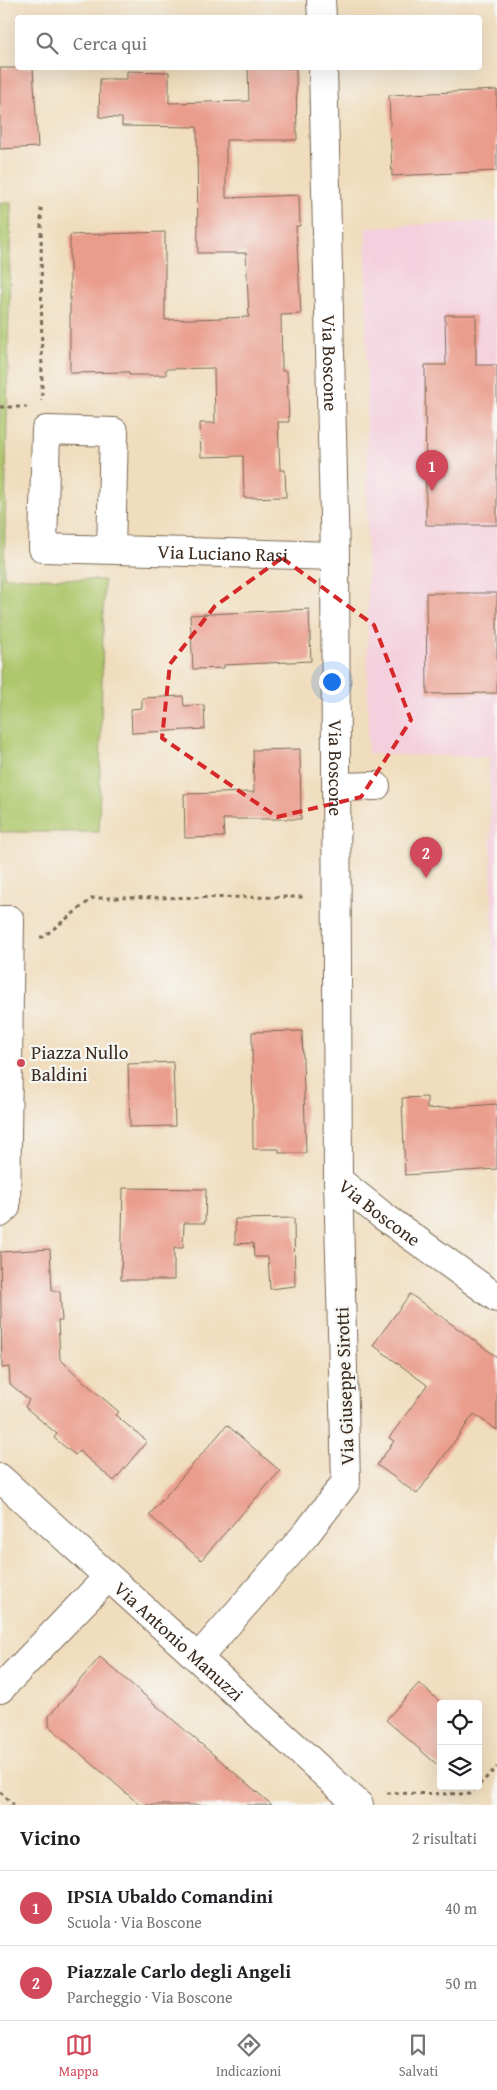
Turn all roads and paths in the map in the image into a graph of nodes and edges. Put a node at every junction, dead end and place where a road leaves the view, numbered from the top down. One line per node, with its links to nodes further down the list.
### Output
1 (321, 0): 2 (street)
2 (322, 15)
3 (323, 70): 9 (street, Via Boscone)
4 (41, 208): 7 (path)
5 (0, 407): 6 (path)
6 (33, 408)
7 (42, 408)
8 (111, 550): 8 (street, Via Luciano Rasi); 9 (street, Via Luciano Rasi)
9 (335, 556): 11 (street, Via Boscone)
10 (376, 786): 11 (street)
11 (336, 787): 12 (street, Via Boscone)
12 (336, 897): 13 (path); 14 (street, Via Boscone)
13 (5, 928): 15 (street)
14 (338, 1180): 16 (street, Via Boscone); 19 (street, Via Giuseppe Sirotti)
15 (0, 1213)
16 (497, 1298)
17 (0, 1478): 18 (street, Via Antonio Manuzzi)
18 (108, 1577): 19 (street, Via Antonio Manuzzi); 20 (street)
19 (198, 1658): 23 (street, Via Antonio Manuzzi)
20 (0, 1689)
21 (497, 1767): 23 (path)
22 (0, 1792): 24 (path)
23 (370, 1802)
24 (14, 1805)

